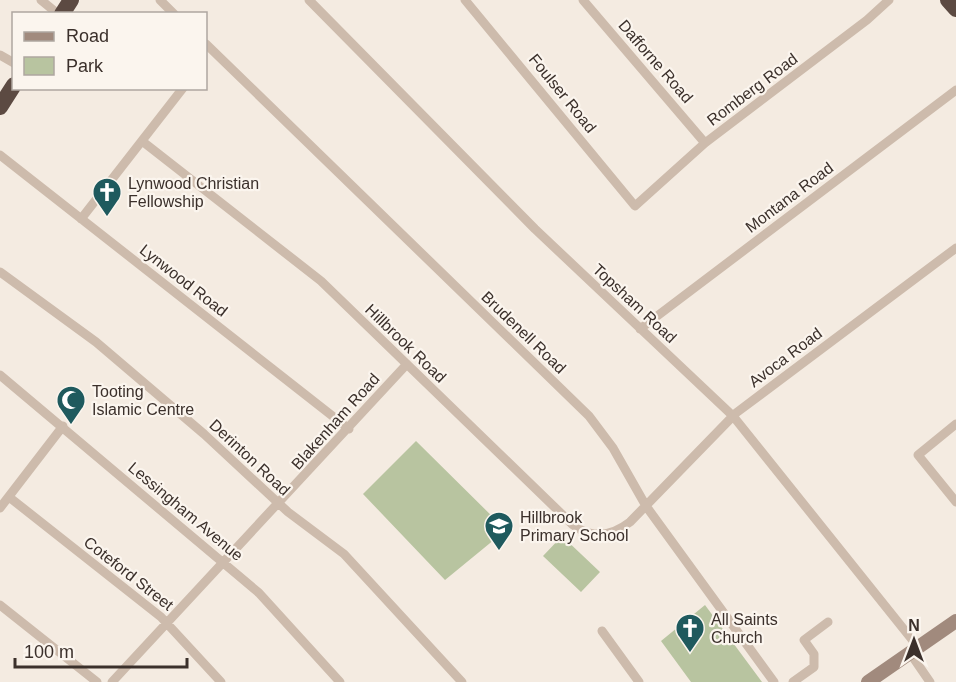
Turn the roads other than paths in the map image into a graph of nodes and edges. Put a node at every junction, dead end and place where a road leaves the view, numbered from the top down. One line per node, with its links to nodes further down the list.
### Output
1 (41, 0): 10 (street)
2 (71, 0): 11 (highway)
3 (160, 0): 12 (street)
4 (309, 0): 25 (street, Topsham Road)
5 (465, 0): 21 (street, Foulser Road)
6 (583, 0): 19 (street, Dafforne Road)
7 (889, 0): 19 (street, Romberg Road)
8 (948, 0): 9 (highway)
9 (956, 9)
10 (57, 12)
11 (62, 12)
12 (172, 12)
13 (209, 48): 36 (street, Brudenell Road)
14 (12, 88): 17 (highway)
15 (181, 90): 18 (street)
16 (956, 90): 25 (street, Montana Road)
17 (0, 107)
18 (142, 141): 22 (street); 26 (street, Hillbrook Road)
19 (705, 143): 21 (street, Romberg Road)
20 (0, 155): 22 (street, Lynwood Road)
21 (635, 206)
22 (81, 219): 32 (street, Lynwood Road)
23 (956, 248): 29 (street, Avoca Road)
24 (0, 272): 35 (street, Derinton Road)
25 (640, 329): 29 (street, Topsham Road)
26 (407, 364): 32 (street, Blakenham Road); 36 (street, Hillbrook Road)
27 (2, 376): 28 (street); 31 (street, Lessingham Avenue)
28 (0, 390)
29 (733, 416): 36 (street, Avoca Road); 44 (street, Topsham Road)
30 (956, 424): 34 (street)
31 (63, 426): 33 (street); 38 (street, Lessingham Avenue)
32 (349, 429): 35 (street, Blakenham Road)
33 (9, 497): 37 (street); 41 (street, Coteford Street)
34 (956, 502)
35 (279, 504): 38 (street, Blakenham Road); 49 (street, Derinton Road)
36 (646, 506): 51 (street, Brudenell Road)
37 (0, 508)
38 (223, 562): 41 (street, Blakenham Road); 48 (street, Lessingham Avenue)
39 (0, 605): 46 (street)
40 (956, 621): 44 (street)
41 (168, 622): 45 (street, Blakenham Road); 47 (street, Coteford Street)
42 (828, 622): 52 (street)
43 (602, 631): 50 (street)
44 (914, 650): 53 (street); 54 (street, Topsham Road)
45 (115, 681)
46 (97, 682)
47 (221, 682)
48 (340, 682)
49 (462, 682)
50 (639, 682)
51 (774, 682)
52 (793, 682)
53 (868, 682)
54 (930, 682)

